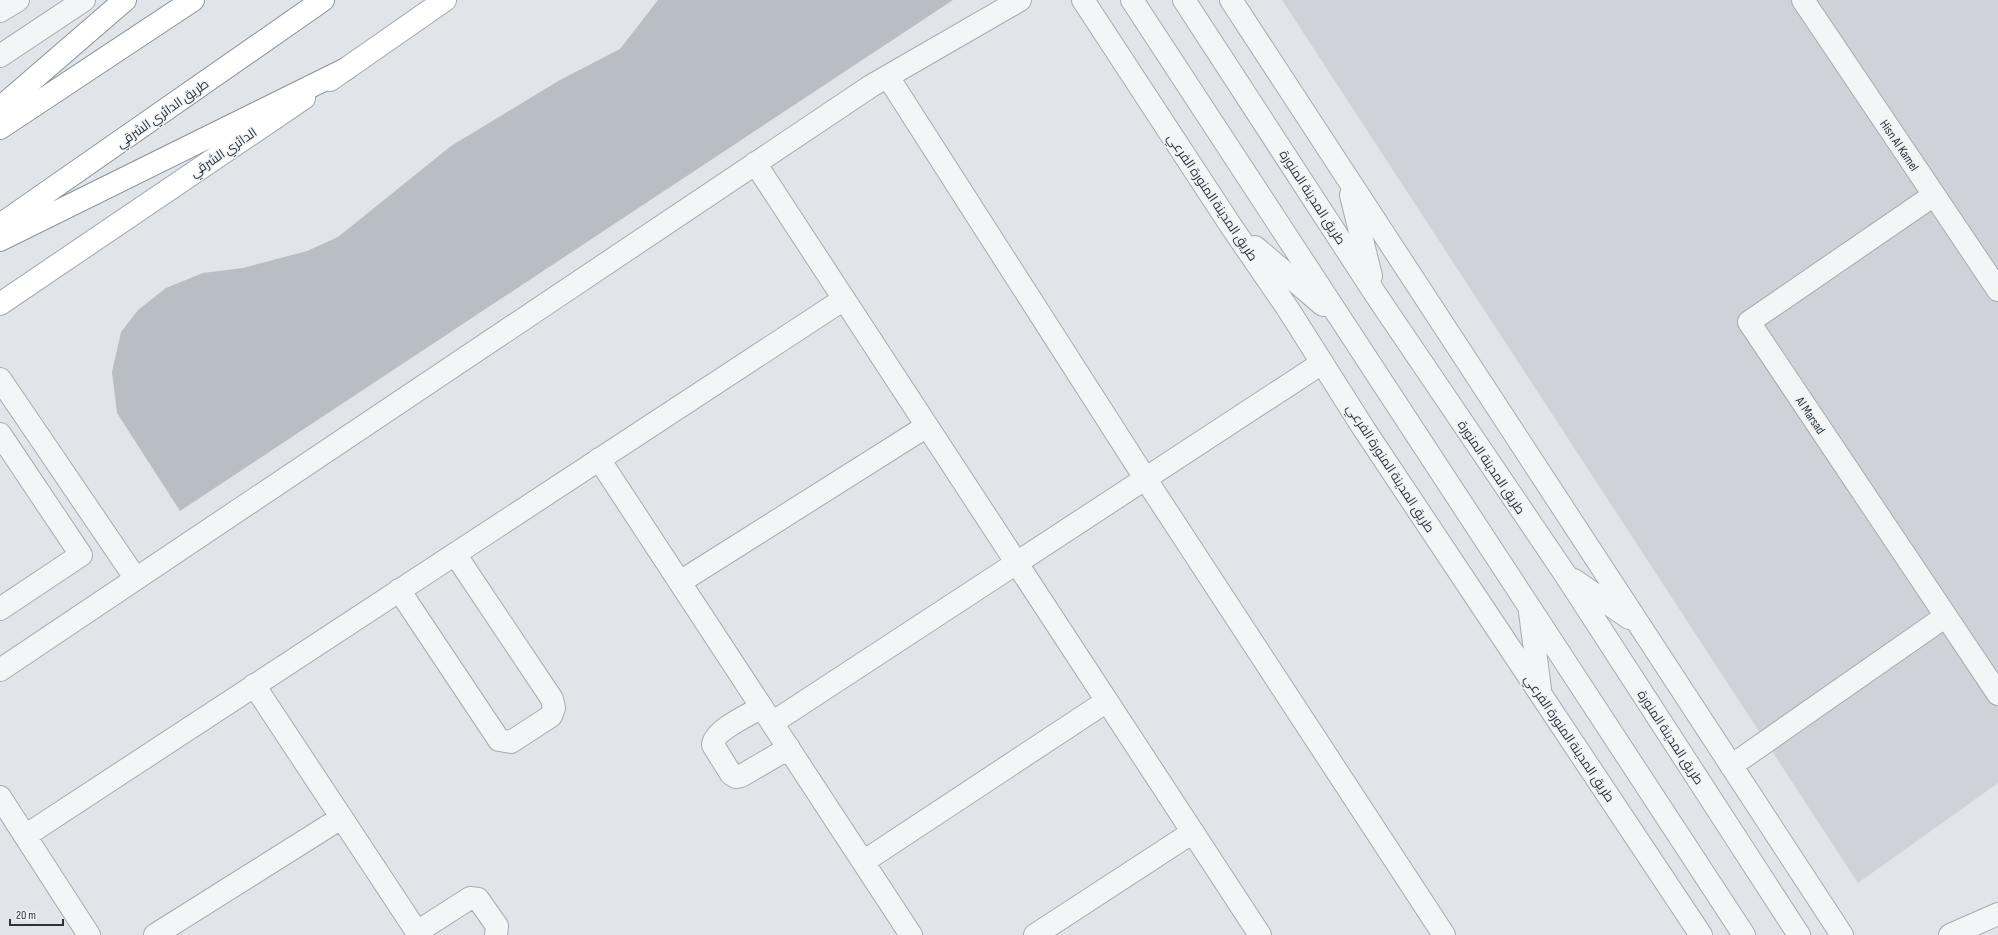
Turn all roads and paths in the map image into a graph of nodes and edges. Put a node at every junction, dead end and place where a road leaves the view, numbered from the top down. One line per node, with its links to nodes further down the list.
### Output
1 (18, 0): 13 (street)
2 (84, 0): 14 (street)
3 (125, 0): 17 (main road)
4 (193, 0): 18 (main road)
5 (323, 0): 22 (main road, طريق الدائري الشرقي)
6 (445, 0): 15 (main road, الدائري الشرقي)
7 (1020, 0): 16 (street)
8 (1083, 0): 23 (street, طريق المدينة المنورة الفرعي)
9 (1132, 0): 29 (street)
10 (1184, 0): 26 (street, طريق المدينة المنورة)
11 (1231, 0): 20 (street)
12 (1803, 0): 21 (street, Hisn Al Kamel)
13 (0, 11)
14 (0, 56)
15 (346, 69): 24 (main road); 28 (main road, الدائري الشرقي)
16 (888, 77): 19 (street); 35 (street)
17 (0, 108)
18 (0, 128)
19 (755, 163): 27 (street); 39 (street)
20 (1346, 179): 26 (street); 45 (street)
21 (1934, 195): 25 (street, Hisn Al Kamel); 44 (street, Al Marsad)
22 (0, 226)
23 (1231, 226): 29 (street); 30 (street, طريق المدينة المنورة الفرعي)
24 (0, 240)
25 (1998, 290)
26 (1376, 295): 38 (street, طريق المدينة المنورة)
27 (844, 299): 32 (street); 34 (street)
28 (0, 304)
29 (1343, 322): 42 (street)
30 (1322, 363): 35 (street); 49 (street, طريق المدينة المنورة الفرعي)
31 (0, 379): 39 (street)
32 (927, 426): 37 (street); 40 (street)
33 (0, 434): 43 (street)
34 (599, 459): 36 (street); 40 (street)
35 (1145, 478): 37 (street); 67 (street)
36 (455, 554): 41 (street); 41 (street)
37 (1016, 563): 50 (street); 51 (street)
38 (1565, 574): 45 (street); 70 (street, طريق المدينة المنورة)
39 (136, 579): 46 (street)
40 (680, 582): 51 (street)
41 (399, 590): 47 (street)
42 (1529, 607): 49 (street); 69 (street)
43 (0, 609)
44 (1946, 616): 48 (street, Al Marsad); 53 (street)
45 (1639, 625): 53 (street)
46 (0, 670)
47 (254, 685): 55 (street); 57 (street)
48 (1996, 686)
49 (1541, 695): 68 (street, طريق المدينة المنورة الفرعي)
50 (1107, 701): 56 (street); 58 (street)
51 (767, 715): 52 (street); 52 (street)
52 (789, 748): 58 (street)
53 (1731, 766): 71 (street)
54 (0, 797): 57 (street)
55 (341, 818): 60 (street); 62 (street)
56 (1193, 832): 65 (street); 66 (street)
57 (25, 836): 61 (street)
58 (863, 862): 64 (street)
59 (1998, 914): 72 (street)
60 (418, 934): 63 (street)
61 (89, 935)
62 (155, 935)
63 (496, 935)
64 (911, 935)
65 (1035, 935)
66 (1260, 935)
67 (1444, 935)
68 (1701, 935)
69 (1744, 935)
70 (1799, 935)
71 (1842, 935)
72 (1950, 935)

